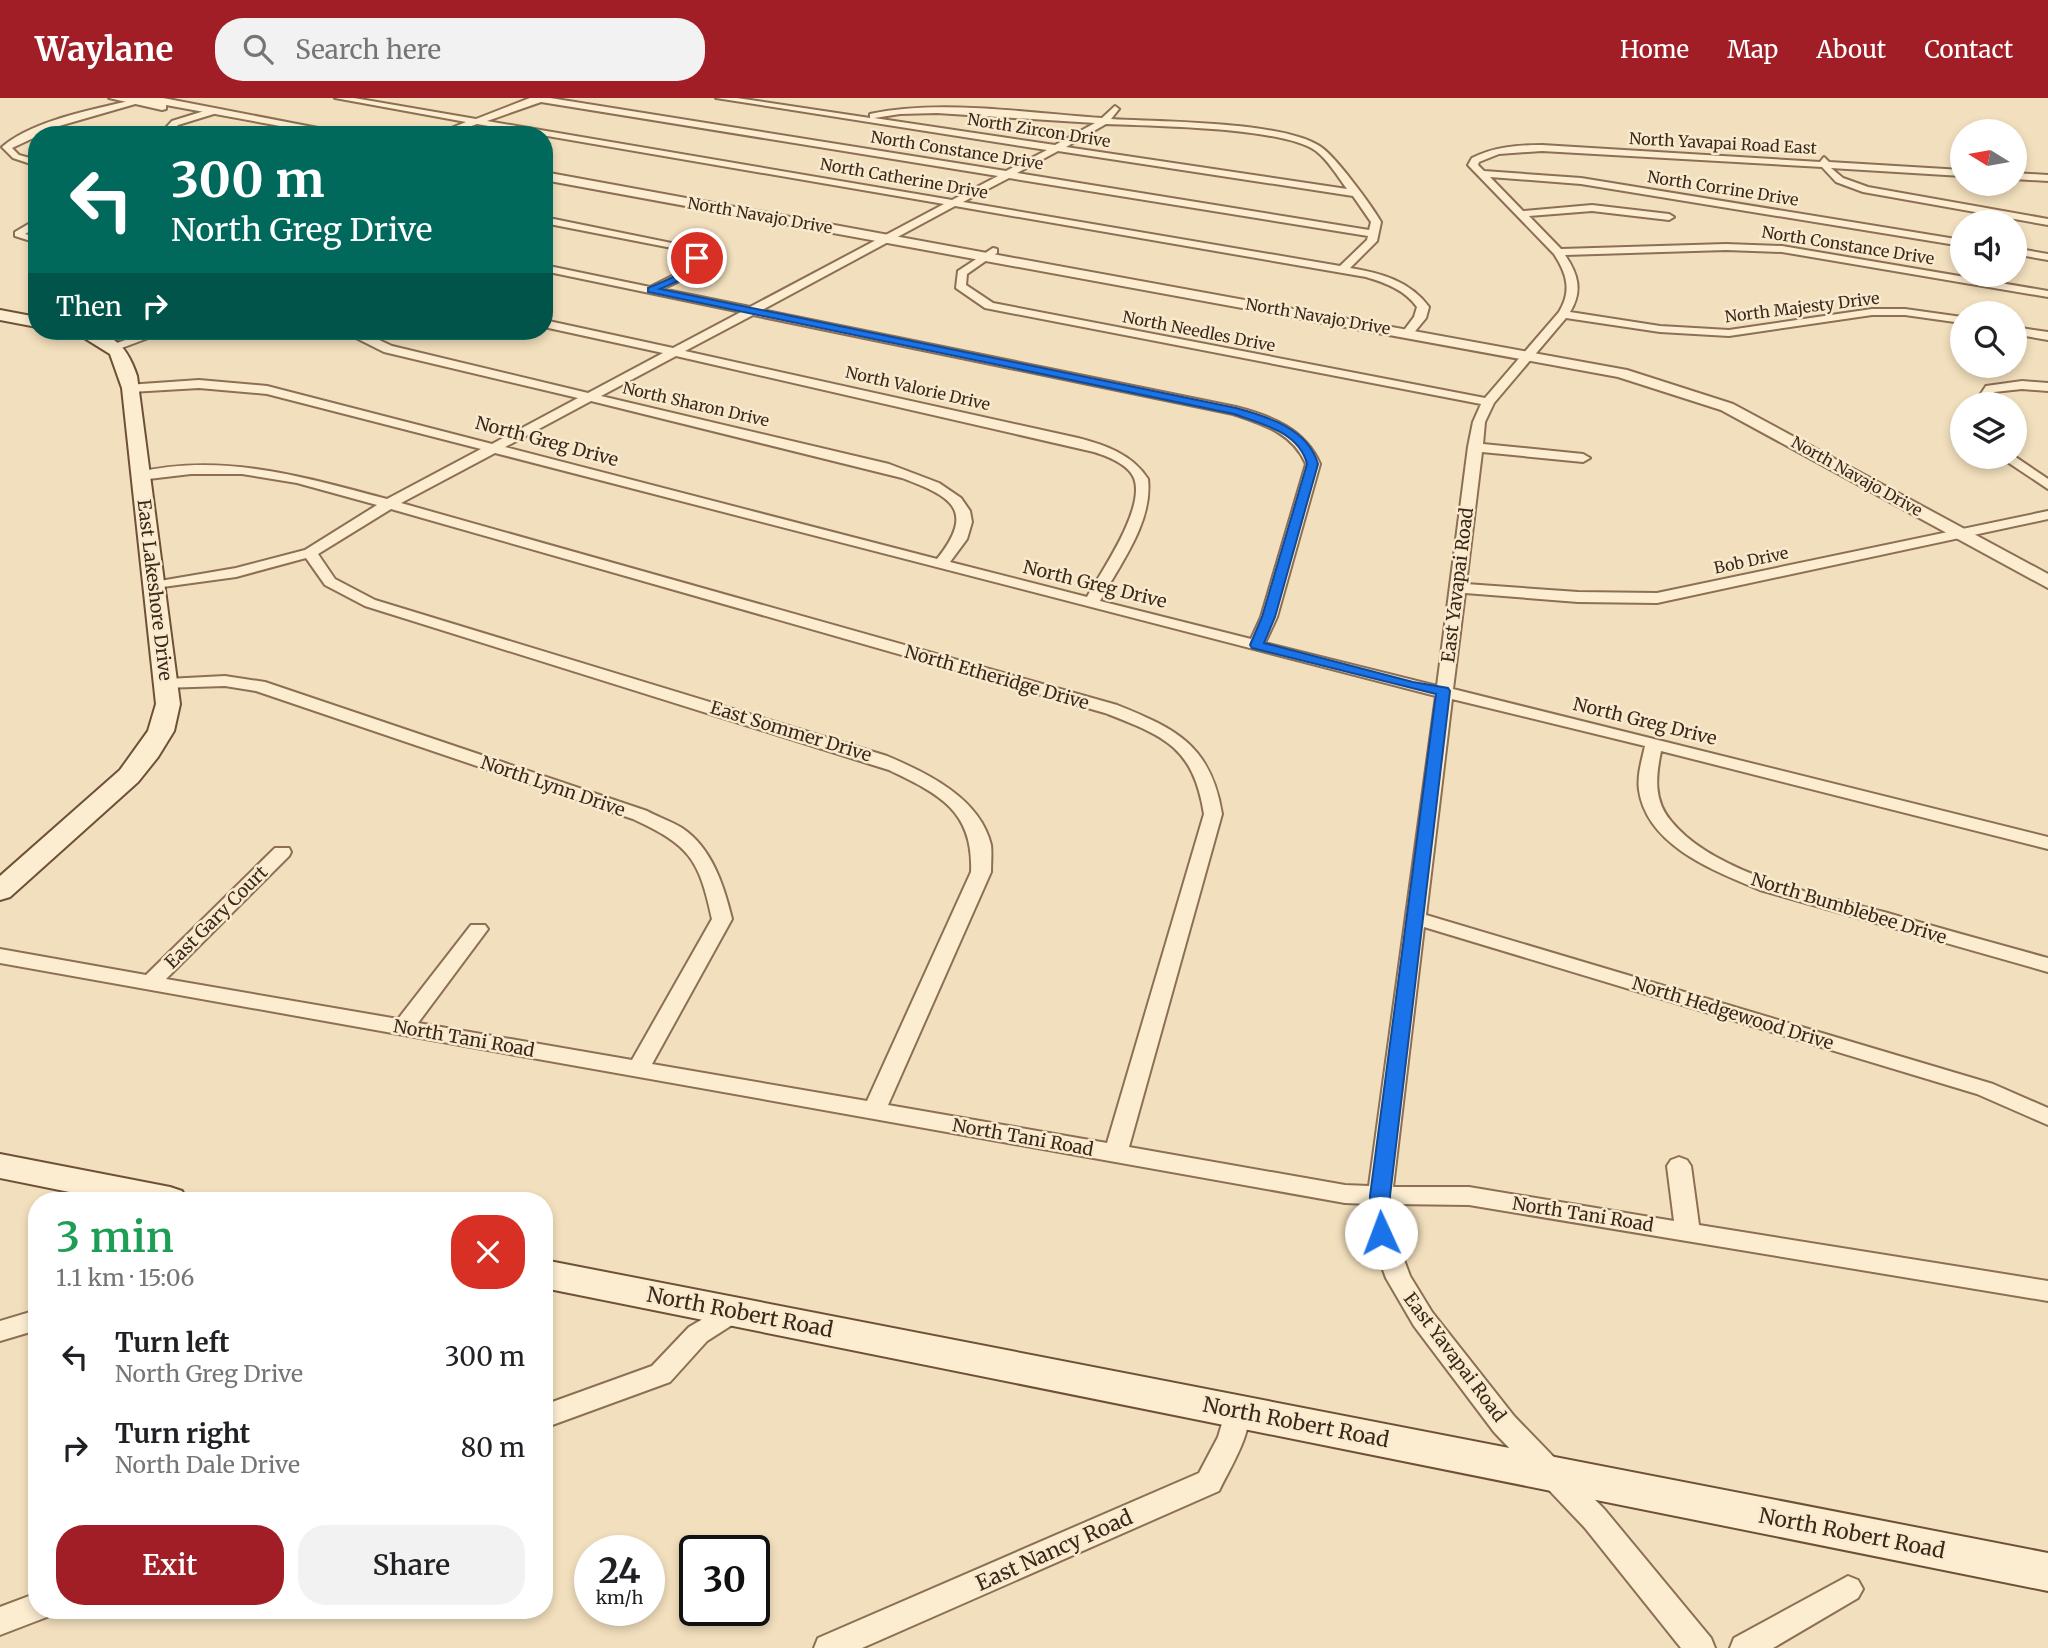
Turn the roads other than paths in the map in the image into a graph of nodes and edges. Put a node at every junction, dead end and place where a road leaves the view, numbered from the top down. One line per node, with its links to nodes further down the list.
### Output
1 (114, 98): 5 (street)
2 (339, 98): 9 (street, North Catherine Drive)
3 (540, 98): 9 (street); 28 (street, North Constance Drive)
4 (720, 98): 8 (street, North Zircon Drive)
5 (146, 99): 7 (street); 11 (street)
6 (1115, 109): 10 (street)
7 (208, 112): 12 (street); 13 (street); 14 (street)
8 (863, 119): 10 (street); 19 (street, North Zircon Drive)
9 (478, 121): 15 (street); 16 (street, North Catherine Drive)
10 (1104, 121): 19 (street); 34 (street)
11 (57, 126)
12 (173, 126)
13 (274, 126)
14 (294, 126)
15 (464, 126)
16 (507, 126)
17 (553, 134): 35 (street, North Catherine Drive)
18 (28, 138): 21 (street)
19 (1054, 148): 24 (street, North Zircon Drive); 28 (street)
20 (1824, 152): 23 (street)
21 (28, 161)
22 (1216, 161): 24 (street)
23 (1825, 165): 26 (street, North Yavapai Road East); 27 (street, North Yavapai Road East); 39 (street)
24 (1202, 171): 34 (street, North Zircon Drive)
25 (553, 172): 42 (street, North Navajo Drive)
26 (1950, 172)
27 (1479, 173): 36 (street, East Yavapai Road); 44 (street, North Corrine Drive)
28 (1007, 174): 35 (street); 41 (street, North Constance Drive)
29 (2027, 177): 31 (street)
30 (553, 178): 42 (street, North Navajo Drive)
31 (2035, 178): 32 (street); 33 (street)
32 (2048, 178)
33 (2048, 186)
34 (1353, 193): 41 (street)
35 (953, 202): 42 (street); 49 (street, North Catherine Drive)
36 (1519, 214): 37 (street); 45 (street, East Yavapai Road)
37 (1669, 217)
38 (553, 222): 51 (street)
39 (2048, 222)
40 (28, 228): 43 (street)
41 (1375, 234): 49 (street)
42 (892, 236): 46 (street, North Navajo Drive); 53 (street)
43 (28, 238)
44 (1950, 241)
45 (1558, 252): 52 (street, North Constance Drive); 54 (street, East Yavapai Road)
46 (988, 253): 59 (street, North Navajo Drive); 72 (street, North Needles Drive)
47 (2027, 253): 48 (street)
48 (2048, 257)
49 (1343, 269): 59 (street, North Catherine Drive)
50 (553, 270): 51 (street)
51 (651, 290): 53 (street)
52 (2048, 294)
53 (749, 311): 66 (street); 91 (street)
54 (1563, 314): 56 (street, North Majesty Drive); 67 (street, East Yavapai Road)
55 (0, 315): 57 (main road)
56 (1950, 318)
57 (28, 320)
58 (553, 325): 66 (street, North Valorie Drive)
59 (1411, 330): 67 (street, North Navajo Drive)
60 (2027, 332): 61 (street)
61 (2048, 336)
62 (101, 340): 65 (main road)
63 (133, 340): 65 (street)
64 (366, 340): 71 (street, North Sharon Drive)
65 (115, 346): 69 (main road, East Lakeshore Drive)
66 (674, 351): 71 (street); 90 (street, North Valorie Drive)
67 (1533, 352): 72 (street, East Yavapai Road); 73 (street, North Navajo Drive)
68 (2048, 387): 70 (street)
69 (131, 388): 74 (street, North Greg Drive); 78 (main road, East Lakeshore Drive)
70 (1988, 392)
71 (589, 397): 74 (street); 85 (street, North Sharon Drive)
72 (1488, 402): 75 (street, East Yavapai Road)
73 (1780, 427): 82 (street, North Navajo Drive); 83 (street, North Navajo Drive)
74 (496, 447): 80 (street); 85 (street, North Greg Drive)
75 (1475, 447): 76 (street); 89 (street, East Yavapai Road)
76 (1583, 458)
77 (2025, 469): 79 (street)
78 (140, 476): 80 (street, North Etheridge Drive); 88 (main road, East Lakeshore Drive)
79 (2048, 485)
80 (389, 504): 84 (street); 107 (street, North Etheridge Drive)
81 (2048, 515): 82 (street, Bob Drive)
82 (1979, 530): 83 (street, Bob Drive); 86 (street, North Navajo Drive)
83 (1961, 534): 87 (street, North Navajo Drive); 89 (street, Bob Drive)
84 (310, 553): 88 (street); 105 (street, East Sommer Drive)
85 (940, 564): 90 (street, North Greg Drive)
86 (2048, 567)
87 (2048, 582)
88 (153, 586): 92 (main road, East Lakeshore Drive)
89 (1458, 588): 93 (street, East Yavapai Road)
90 (1091, 603): 91 (street, North Greg Drive)
91 (1256, 645): 93 (street, North Greg Drive)
92 (167, 684): 97 (main road, East Lakeshore Drive); 104 (street, North Lynn Drive)
93 (1443, 691): 94 (street, North Greg Drive); 98 (street, East Yavapai Road)
94 (1654, 743): 95 (street, North Greg Drive); 101 (street, North Bumblebee Drive)
95 (2048, 843)
96 (282, 852): 102 (street, East Gary Court)
97 (0, 891)
98 (1415, 918): 106 (street, North Hedgewood Drive); 111 (street, East Yavapai Road)
99 (478, 929): 103 (street)
100 (0, 957): 102 (street, North Tani Road)
101 (2048, 965)
102 (151, 982): 103 (street, North Tani Road)
103 (403, 1028): 104 (street, North Tani Road)
104 (639, 1068): 105 (street, North Tani Road)
105 (874, 1111): 107 (street, North Tani Road)
106 (2048, 1117)
107 (1115, 1154): 111 (street, North Tani Road)
108 (1679, 1166): 112 (street)
109 (0, 1167): 110 (main road)
110 (129, 1192)
111 (1380, 1196): 112 (street, North Tani Road); 120 (street, East Yavapai Road)
112 (1688, 1231): 114 (street, North Tani Road)
113 (553, 1276): 115 (main road, North Robert Road)
114 (2048, 1291)
115 (734, 1311): 118 (main road, North Robert Road); 119 (street)
116 (28, 1323): 117 (street)
117 (0, 1331)
118 (1237, 1410): 120 (main road, North Robert Road); 125 (street, East Nancy Road)
119 (553, 1414)
120 (1551, 1472): 121 (main road, North Robert Road); 126 (street, East Yavapai Road)
121 (2048, 1572)
122 (1848, 1589): 127 (street)
123 (28, 1610): 124 (street)
124 (0, 1620)
125 (829, 1648)
126 (1700, 1648)
127 (1745, 1648)

